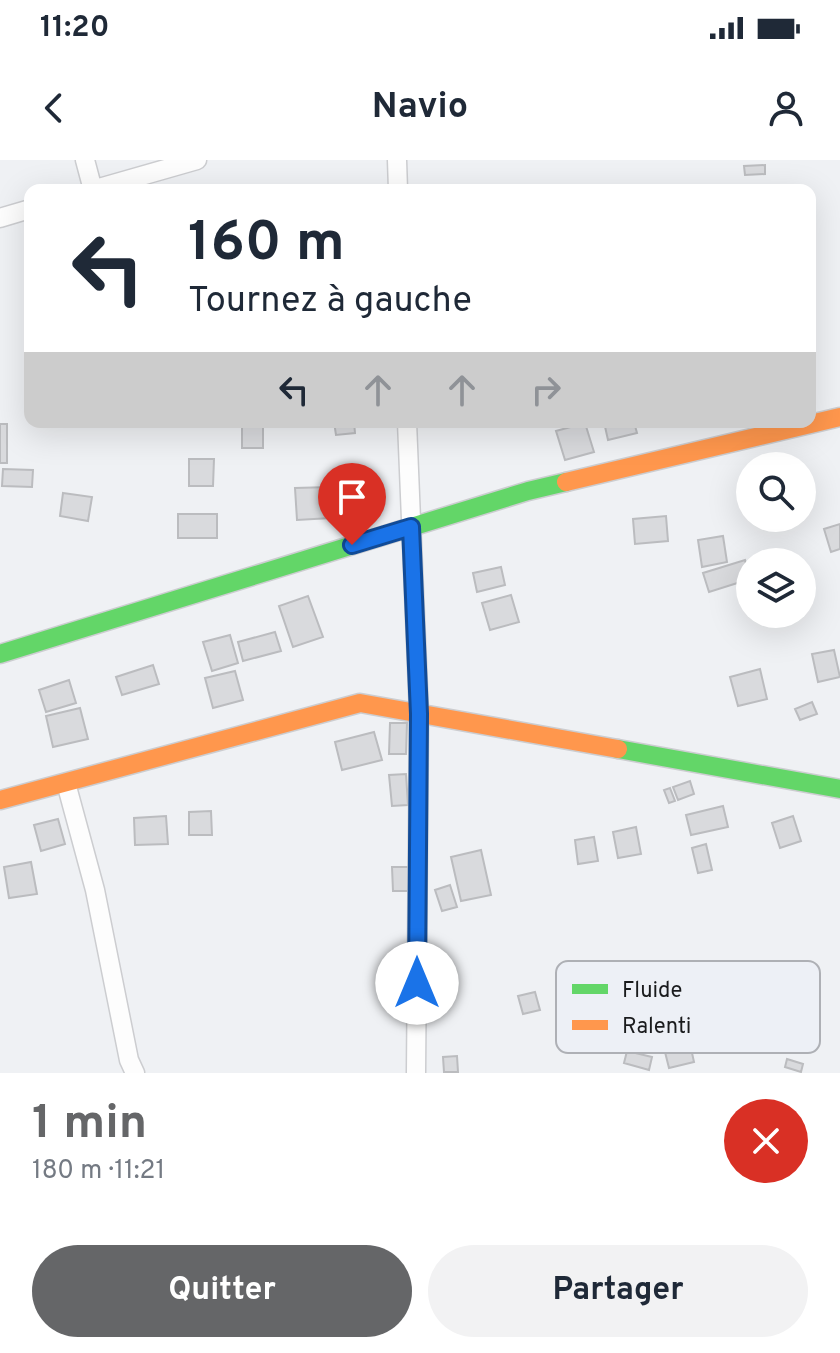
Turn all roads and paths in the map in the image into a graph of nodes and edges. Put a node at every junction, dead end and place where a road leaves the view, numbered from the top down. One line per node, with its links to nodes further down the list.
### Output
1 (85, 160): 4 (street)
2 (197, 160): 5 (street)
3 (397, 160): 6 (street)
4 (91, 184)
5 (114, 184)
6 (398, 184)
7 (24, 211): 8 (street)
8 (0, 218)
9 (840, 417): 10 (street)
10 (816, 423)
11 (407, 428): 13 (street)
12 (794, 428): 13 (street)
13 (411, 527): 14 (street); 15 (street)
14 (0, 654)
15 (419, 714): 16 (street); 17 (street); 20 (street)
16 (66, 783): 18 (street); 19 (street)
17 (840, 789)
18 (0, 800)
19 (135, 1073)
20 (416, 1073)

